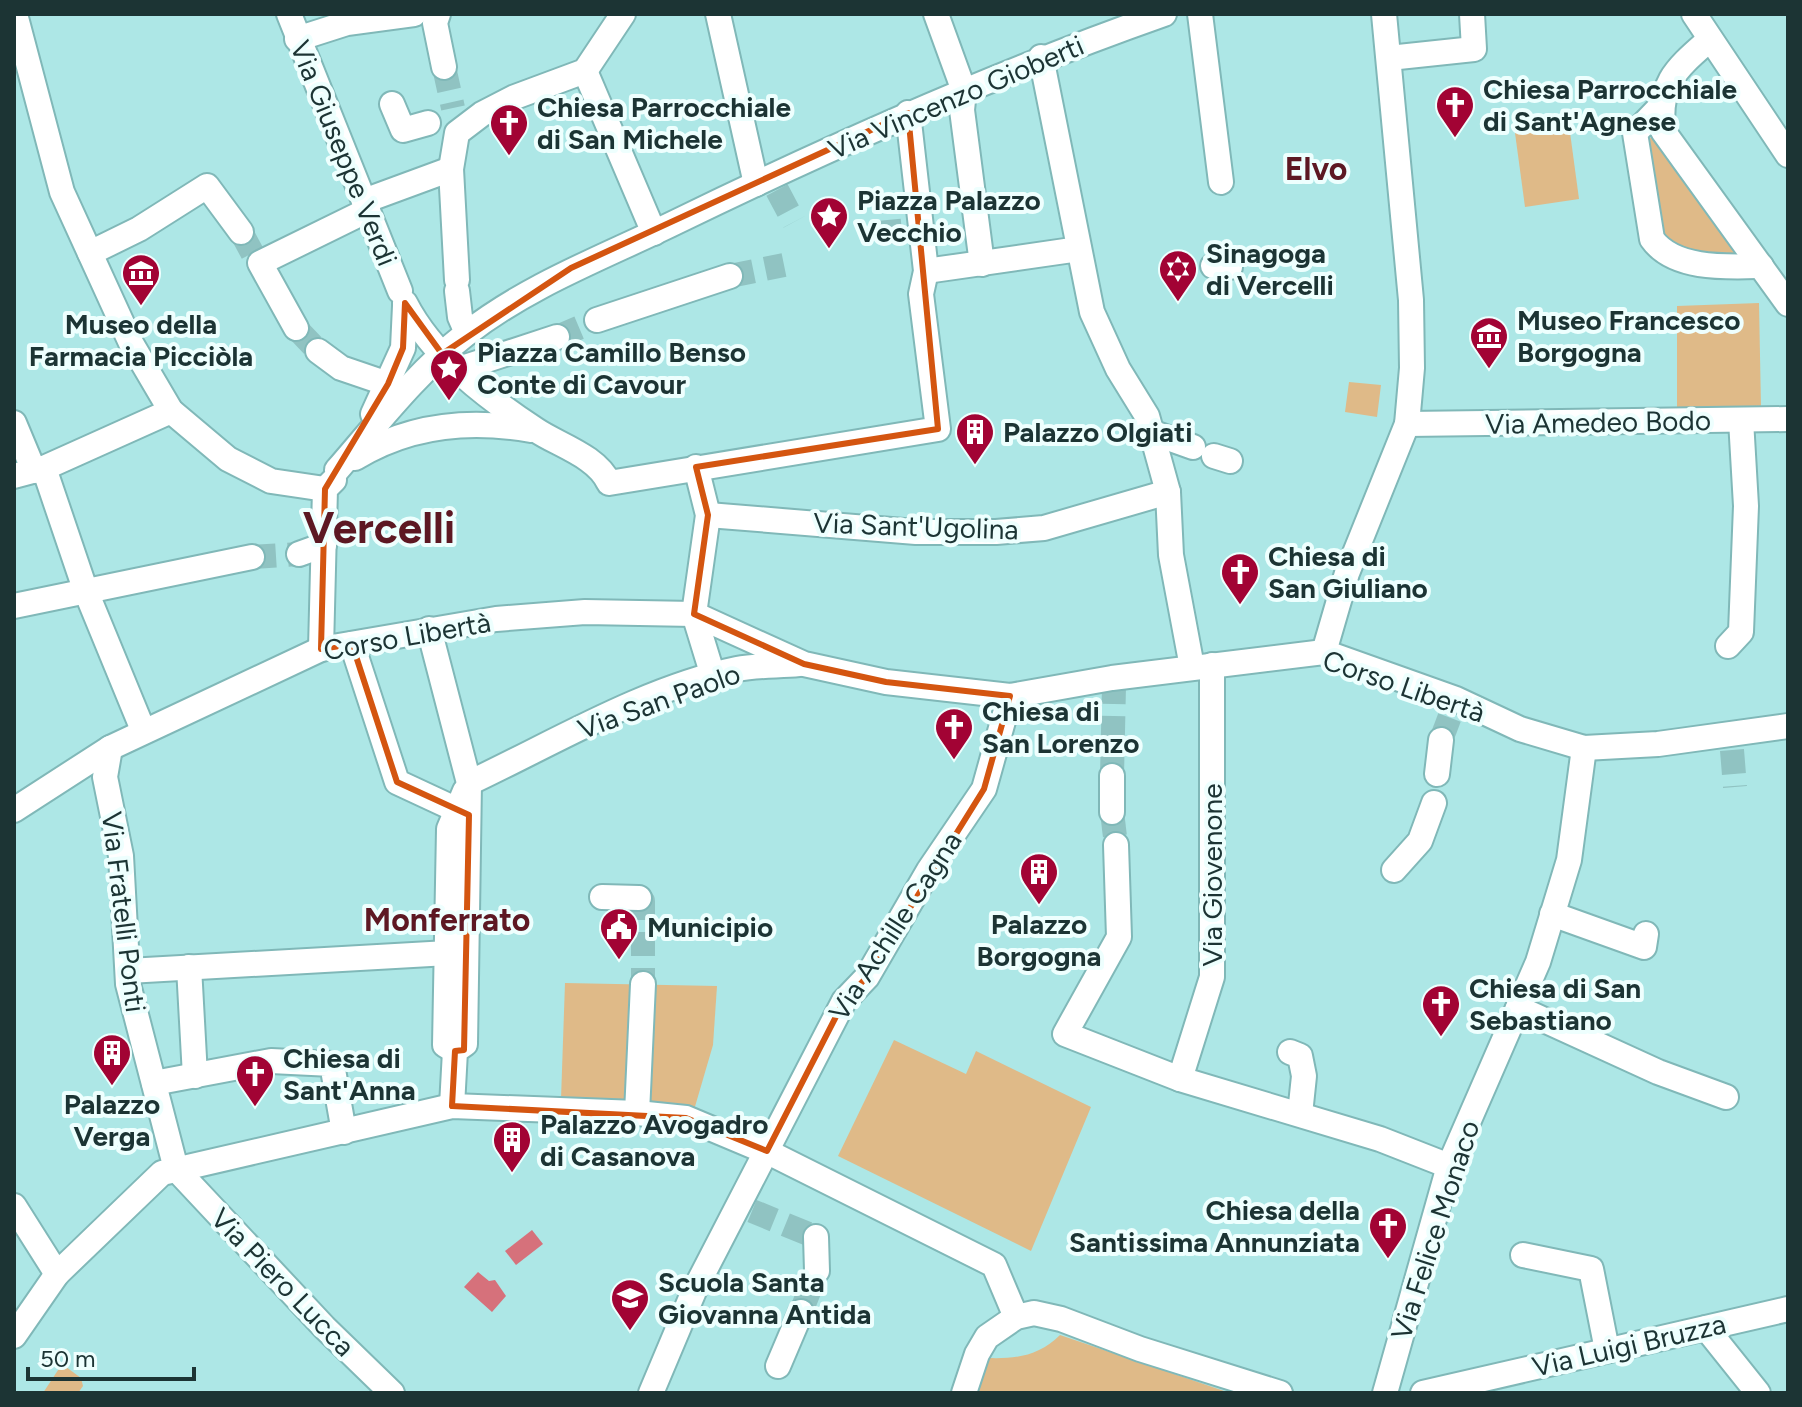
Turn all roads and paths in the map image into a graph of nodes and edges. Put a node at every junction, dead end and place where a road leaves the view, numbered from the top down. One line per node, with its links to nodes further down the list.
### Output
1 (15, 14): 32 (street)
2 (289, 14): 13 (street, Via Giuseppe Verdi)
3 (414, 14): 13 (street)
4 (438, 14): 16 (street)
5 (623, 14): 18 (street)
6 (718, 14): 27 (street)
7 (936, 14): 19 (street)
8 (1164, 14): 15 (street, Via Vincenzo Gioberti)
9 (1200, 14): 26 (street)
10 (1384, 14): 17 (street)
11 (1472, 14): 17 (street)
12 (1694, 14): 14 (street)
13 (297, 39): 28 (street, Via Giuseppe Verdi)
14 (1709, 40): 21 (street); 24 (street)
15 (1041, 57): 19 (street, Via Vincenzo Gioberti); 31 (street, Via Giovenone)
16 (444, 67)
17 (1390, 69): 50 (street)
18 (585, 71): 23 (street); 30 (street)
19 (964, 91): 22 (street, Via Vincenzo Gioberti); 33 (street)
20 (392, 104): 23 (street)
21 (1660, 107): 34 (street); 34 (street)
22 (908, 113): 27 (street, Via Vincenzo Gioberti); 35 (street)
23 (449, 119): 25 (street)
24 (1788, 155)
25 (451, 169): 28 (street); 41 (street)
26 (1221, 182)
27 (767, 184): 30 (street, Via Vincenzo Gioberti)
28 (366, 205): 37 (street, Via Giuseppe Verdi); 40 (street)
29 (241, 232): 32 (street)
30 (654, 233): 41 (street, Via Vincenzo Gioberti)
31 (1079, 249): 33 (street); 52 (street, Via Giovenone)
32 (90, 253): 46 (street)
33 (982, 264): 35 (street)
34 (1761, 266): 38 (street)
35 (926, 271): 54 (street)
36 (730, 276): 39 (street)
37 (400, 291)
38 (1788, 304)
39 (597, 320)
40 (296, 328)
41 (467, 333): 44 (street)
42 (557, 337): 44 (street)
43 (318, 351): 45 (street)
44 (450, 362): 45 (street); 51 (street); 56 (street)
45 (388, 384): 56 (street)
46 (171, 411): 55 (street); 56 (street)
47 (1788, 419): 48 (street, Via Amedeo Bodo)
48 (1741, 420): 50 (street, Via Amedeo Bodo); 67 (street)
49 (14, 423): 55 (street)
50 (1407, 424): 69 (street)
51 (536, 430): 54 (street); 56 (street)
52 (1151, 432): 53 (street); 57 (street, Via Giovenone)
53 (1212, 455)
54 (696, 467): 58 (street)
55 (31, 471): 62 (street)
56 (331, 480): 59 (street)
57 (1168, 492): 58 (street, Via Sant'Ugolina); 71 (street, Via Giovenone)
58 (708, 515): 64 (street)
59 (324, 545): 60 (street); 68 (street)
60 (299, 554)
61 (252, 557): 62 (street)
62 (85, 589): 63 (street); 75 (street)
63 (14, 606)
64 (694, 614): 65 (street, Corso Libertà); 70 (street, Corso Libertà); 72 (street)
65 (429, 629): 66 (street, Corso Libertà); 81 (street)
66 (352, 644): 68 (street, Corso Libertà); 83 (street)
67 (1728, 646)
68 (321, 649): 75 (street, Corso Libertà)
69 (1324, 652): 71 (street, Corso Libertà); 78 (street, Corso Libertà)
70 (804, 664): 72 (street, Via San Paolo); 73 (street, Corso Libertà)
71 (1202, 666): 73 (street, Corso Libertà); 100 (street, Via Giovenone)
72 (713, 676): 81 (street, Via San Paolo)
73 (1010, 696): 107 (street, Via Achille Cagna)
74 (1788, 726): 78 (street, Corso Libertà)
75 (143, 730): 77 (street, Corso Libertà)
76 (1441, 740): 79 (street)
77 (110, 748): 84 (street, Corso Libertà); 94 (street, Via Fratelli Ponti)
78 (1584, 748): 90 (street, Via Felice Monaco)
79 (1437, 774)
80 (1112, 776): 85 (street)
81 (469, 783): 83 (street); 97 (street)
82 (1434, 803): 87 (street)
83 (455, 809): 92 (street)
84 (14, 810)
85 (1112, 812)
86 (1116, 845): 100 (street)
87 (1394, 870)
88 (602, 897): 89 (street)
89 (639, 898)
90 (1552, 914): 91 (street); 96 (street, Via Felice Monaco)
91 (1646, 934)
92 (448, 953): 93 (street); 97 (street)
93 (189, 967): 94 (street); 99 (street)
94 (128, 971): 101 (street, Via Fratelli Ponti)
95 (643, 984): 104 (street)
96 (1518, 1008): 102 (street); 108 (street, Via Felice Monaco)
97 (455, 1051): 103 (street)
98 (1290, 1052): 105 (street)
99 (195, 1076): 101 (street); 106 (street)
100 (1180, 1079): 105 (street)
101 (154, 1083): 109 (street, Via Fratelli Ponti)
102 (1726, 1097)
103 (452, 1106): 104 (street); 106 (street)
104 (637, 1113): 107 (street)
105 (1300, 1114): 108 (street)
106 (344, 1132): 109 (street)
107 (767, 1151): 117 (street); 123 (street, Via Achille Cagna)
108 (1449, 1166): 126 (street, Via Felice Monaco)
109 (176, 1169): 114 (street); 122 (street, Via Piero Lucca)
110 (14, 1206): 114 (street)
111 (816, 1237): 113 (street)
112 (1523, 1255): 120 (street)
113 (817, 1271)
114 (57, 1274): 119 (street)
115 (1788, 1309): 118 (street, Via Luigi Bruzza)
116 (801, 1312): 121 (street)
117 (1016, 1317): 124 (street); 125 (street)
118 (1706, 1328): 120 (street, Via Luigi Bruzza); 128 (street)
119 (14, 1336)
120 (1607, 1350): 127 (street, Via Luigi Bruzza)
121 (778, 1366)
122 (392, 1393)
123 (651, 1393)
124 (964, 1393)
125 (1280, 1393)
126 (1385, 1393)
127 (1423, 1393)
128 (1758, 1393)

